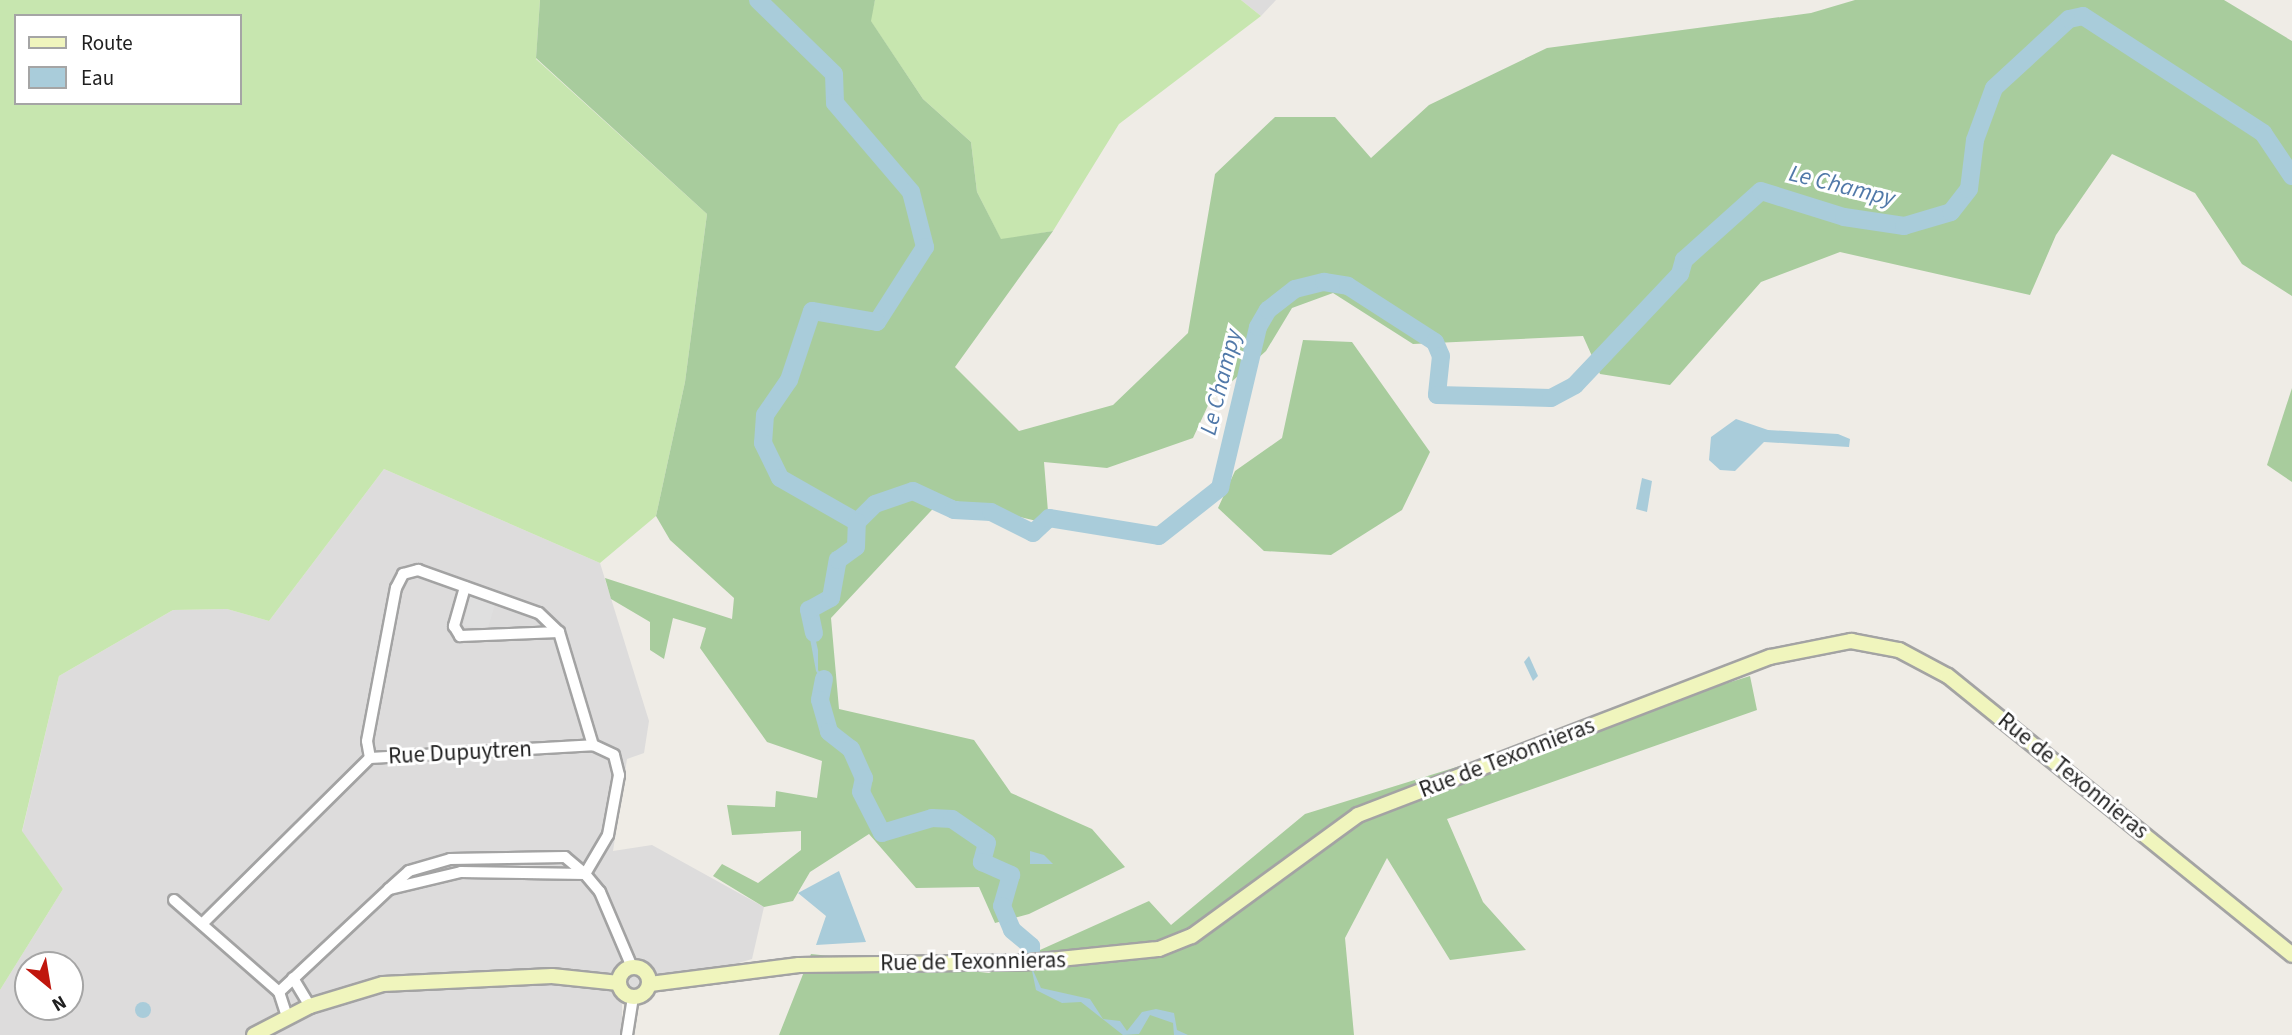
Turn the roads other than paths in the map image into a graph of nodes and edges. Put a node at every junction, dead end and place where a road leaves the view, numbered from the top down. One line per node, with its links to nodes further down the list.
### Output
1 (465, 587): 2 (street); 2 (street); 4 (street)
2 (559, 632): 3 (street)
3 (593, 745): 4 (street, Rue Dupuytren); 5 (street)
4 (370, 758): 8 (street, Rue Dupuytren)
5 (585, 874): 6 (street); 6 (street); 10 (street)
6 (389, 889): 11 (street)
7 (174, 900): 8 (street)
8 (202, 924): 14 (street)
9 (2292, 955): 13 (main road, Rue de Texonnieras)
10 (632, 967): 12 (main road); 13 (main road)
11 (293, 978): 14 (street); 16 (street)
12 (619, 983): 15 (main road); 16 (main road)
13 (650, 984): 15 (main road)
14 (279, 992): 17 (street)
15 (633, 998): 19 (street)
16 (310, 1006): 17 (main road)
17 (287, 1017): 18 (main road)
18 (254, 1035)
19 (628, 1035)

